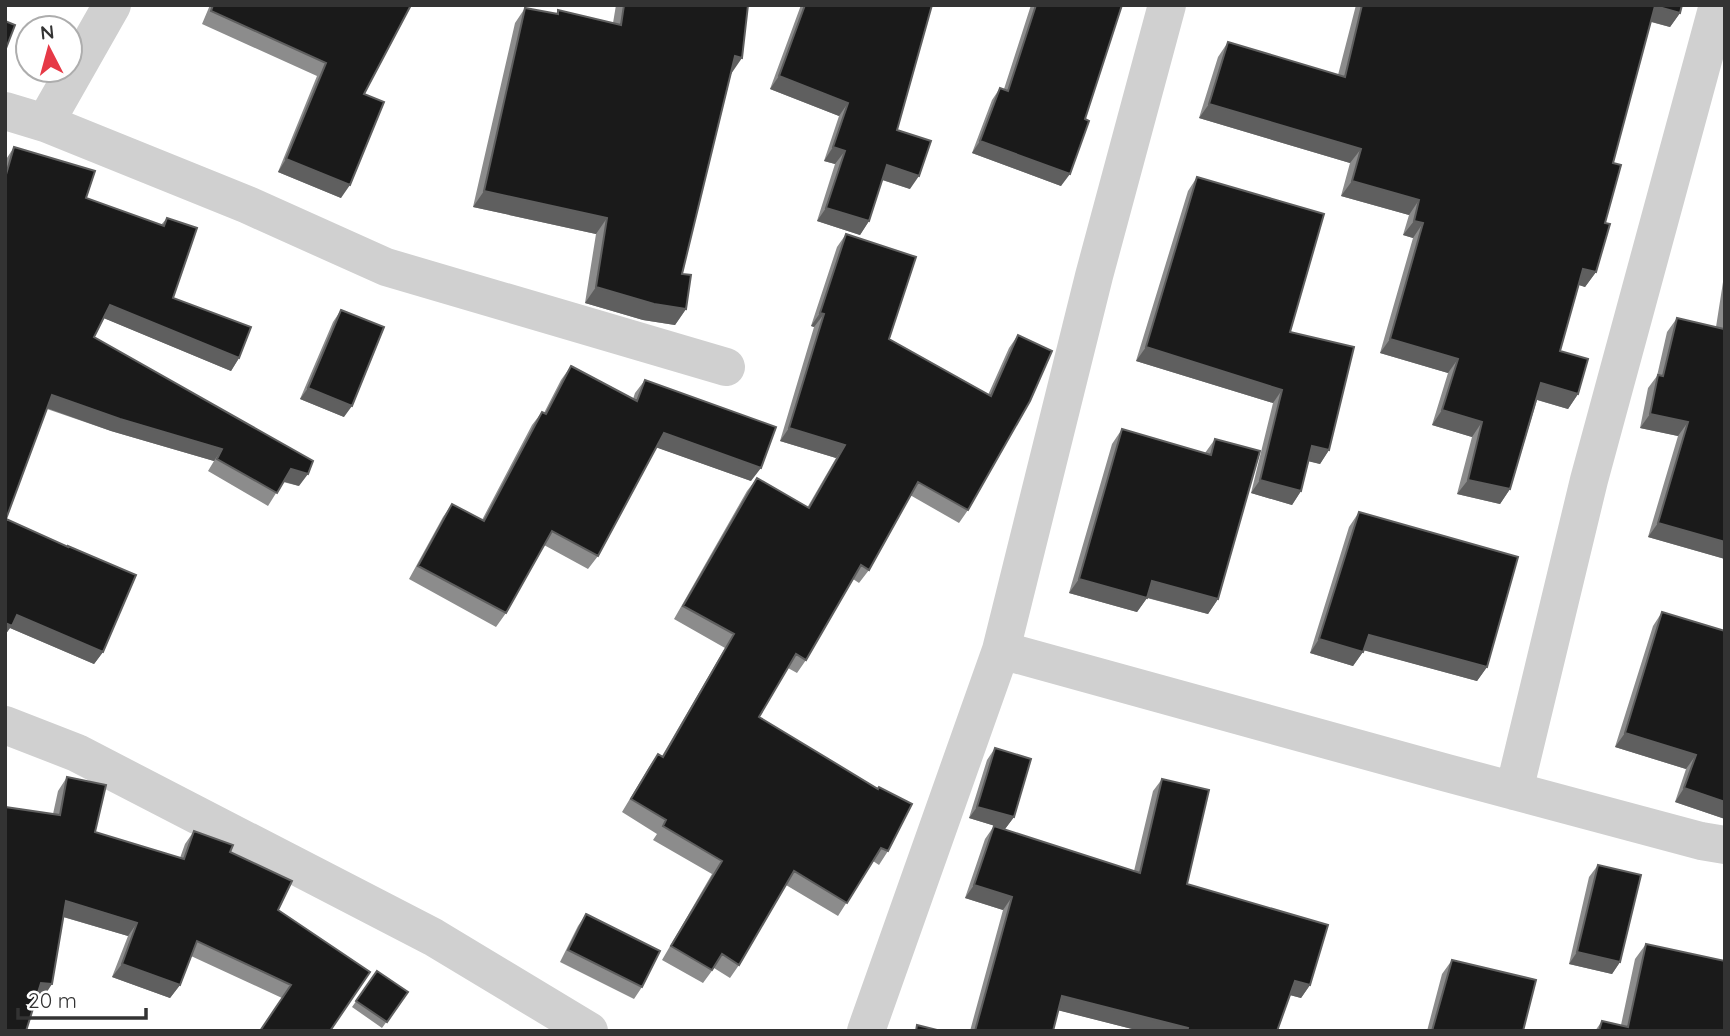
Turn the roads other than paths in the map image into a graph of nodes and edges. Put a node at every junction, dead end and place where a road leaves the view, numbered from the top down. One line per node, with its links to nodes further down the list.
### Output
1 (112, 5): 5 (street)
2 (1167, 5): 7 (street)
3 (1718, 5): 9 (street)
4 (5, 111): 5 (street)
5 (45, 123): 6 (street)
6 (726, 367)
7 (1001, 650): 9 (street); 12 (street)
8 (5, 725): 11 (street)
9 (1514, 791): 10 (street)
10 (1725, 845)
11 (589, 1031)
12 (866, 1031)

